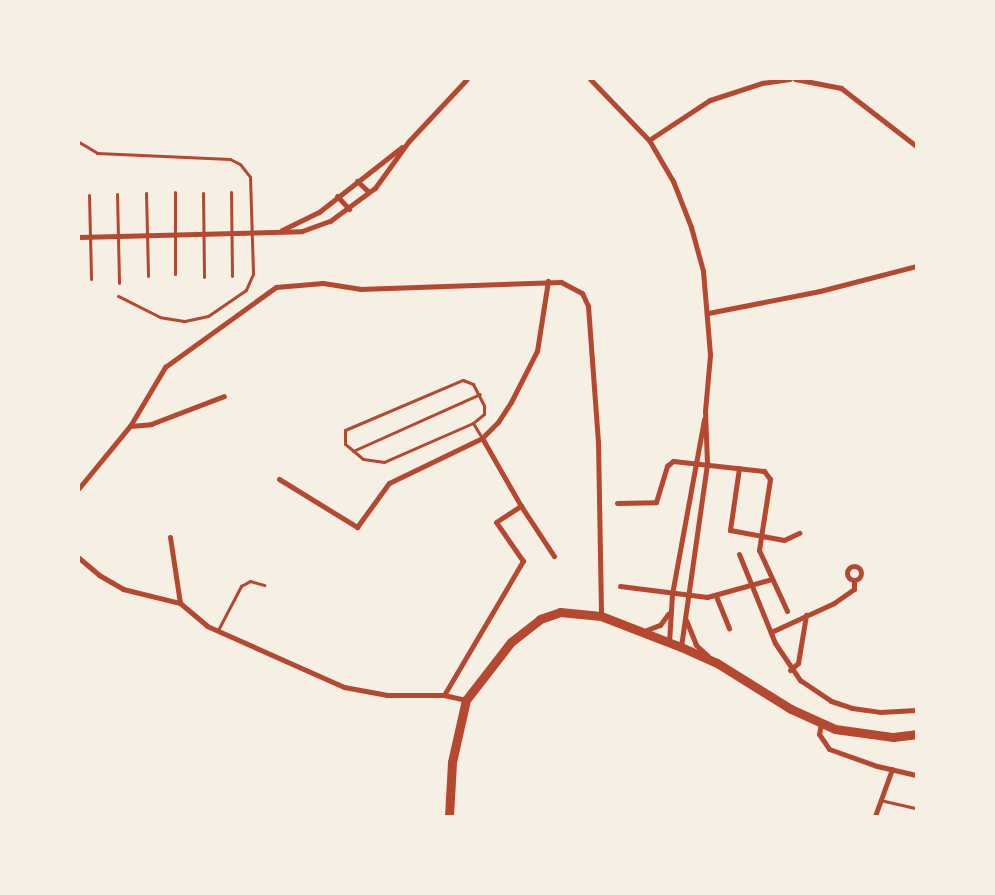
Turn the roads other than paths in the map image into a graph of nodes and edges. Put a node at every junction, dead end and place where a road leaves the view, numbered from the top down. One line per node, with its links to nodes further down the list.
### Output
1 (467, 79): 7 (street)
2 (590, 79): 5 (street)
3 (790, 79): 5 (street)
4 (795, 79): 8 (street)
5 (649, 140): 37 (street)
6 (79, 142): 19 (lane)
7 (408, 142): 9 (street); 12 (street)
8 (916, 146)
9 (357, 182): 12 (street); 17 (street)
10 (175, 192): 22 (lane)
11 (231, 192): 21 (lane)
12 (369, 192): 18 (street)
13 (146, 193): 24 (lane)
14 (203, 193): 23 (lane)
15 (117, 194): 25 (lane)
16 (89, 195): 27 (lane)
17 (337, 196): 18 (street); 20 (street)
18 (349, 210): 20 (street)
19 (251, 232): 20 (street); 21 (street); 36 (lane)
20 (279, 232)
21 (232, 233): 23 (street); 31 (lane)
22 (176, 234): 23 (street); 24 (street); 29 (lane)
23 (204, 234): 32 (lane)
24 (147, 235): 25 (street); 30 (lane)
25 (119, 236): 27 (street); 35 (lane)
26 (79, 237): 27 (street)
27 (92, 237): 33 (lane)
28 (916, 266): 37 (street)
29 (175, 274)
30 (148, 276)
31 (232, 276)
32 (204, 277)
33 (91, 280)
34 (548, 281): 42 (street); 43 (street); 70 (street)
35 (119, 283)
36 (118, 296)
37 (708, 312): 40 (street)
38 (480, 394): 41 (lane); 44 (lane); 44 (lane)
39 (224, 396): 42 (street)
40 (705, 411): 45 (street); 46 (street)
41 (473, 423): 43 (lane); 44 (lane)
42 (130, 426): 49 (street)
43 (482, 438): 48 (street); 51 (street)
44 (353, 451)
45 (693, 462): 46 (street); 50 (street); 63 (street)
46 (707, 464): 47 (street); 64 (street)
47 (739, 468): 53 (street); 53 (street)
48 (279, 479)
49 (79, 488)
50 (617, 503)
51 (521, 506): 56 (street); 80 (street)
52 (800, 533): 53 (street)
53 (761, 534): 58 (street)
54 (170, 537): 66 (street)
55 (739, 554): 61 (street)
56 (554, 556)
57 (79, 558): 66 (street)
58 (772, 579): 61 (street); 68 (street)
59 (854, 580): 71 (street)
60 (264, 585): 73 (lane)
61 (751, 585): 65 (street); 75 (street)
62 (620, 586): 63 (street)
63 (672, 594): 64 (street); 67 (street)
64 (688, 596): 65 (street); 69 (street)
65 (716, 596): 72 (street)
66 (180, 603): 73 (street)
67 (670, 609): 74 (street); 76 (street)
68 (787, 611)
69 (685, 615): 77 (street); 78 (street)
70 (601, 616): 74 (main road); 81 (main road)
71 (806, 616): 75 (street); 79 (street)
72 (729, 629)
73 (218, 630): 80 (street)
74 (640, 631): 76 (main road)
75 (771, 632): 79 (street)
76 (669, 642): 77 (main road)
77 (681, 647): 78 (main road)
78 (717, 663): 83 (main road)
79 (790, 670): 82 (street)
80 (444, 695): 81 (street)
81 (466, 700): 89 (main road)
82 (916, 710)
83 (821, 723): 84 (main road); 85 (street)
84 (916, 734)
85 (892, 769): 86 (street); 87 (street)
86 (916, 775)
87 (880, 799): 88 (lane); 90 (street)
88 (916, 808)
89 (449, 816)
90 (875, 816)

